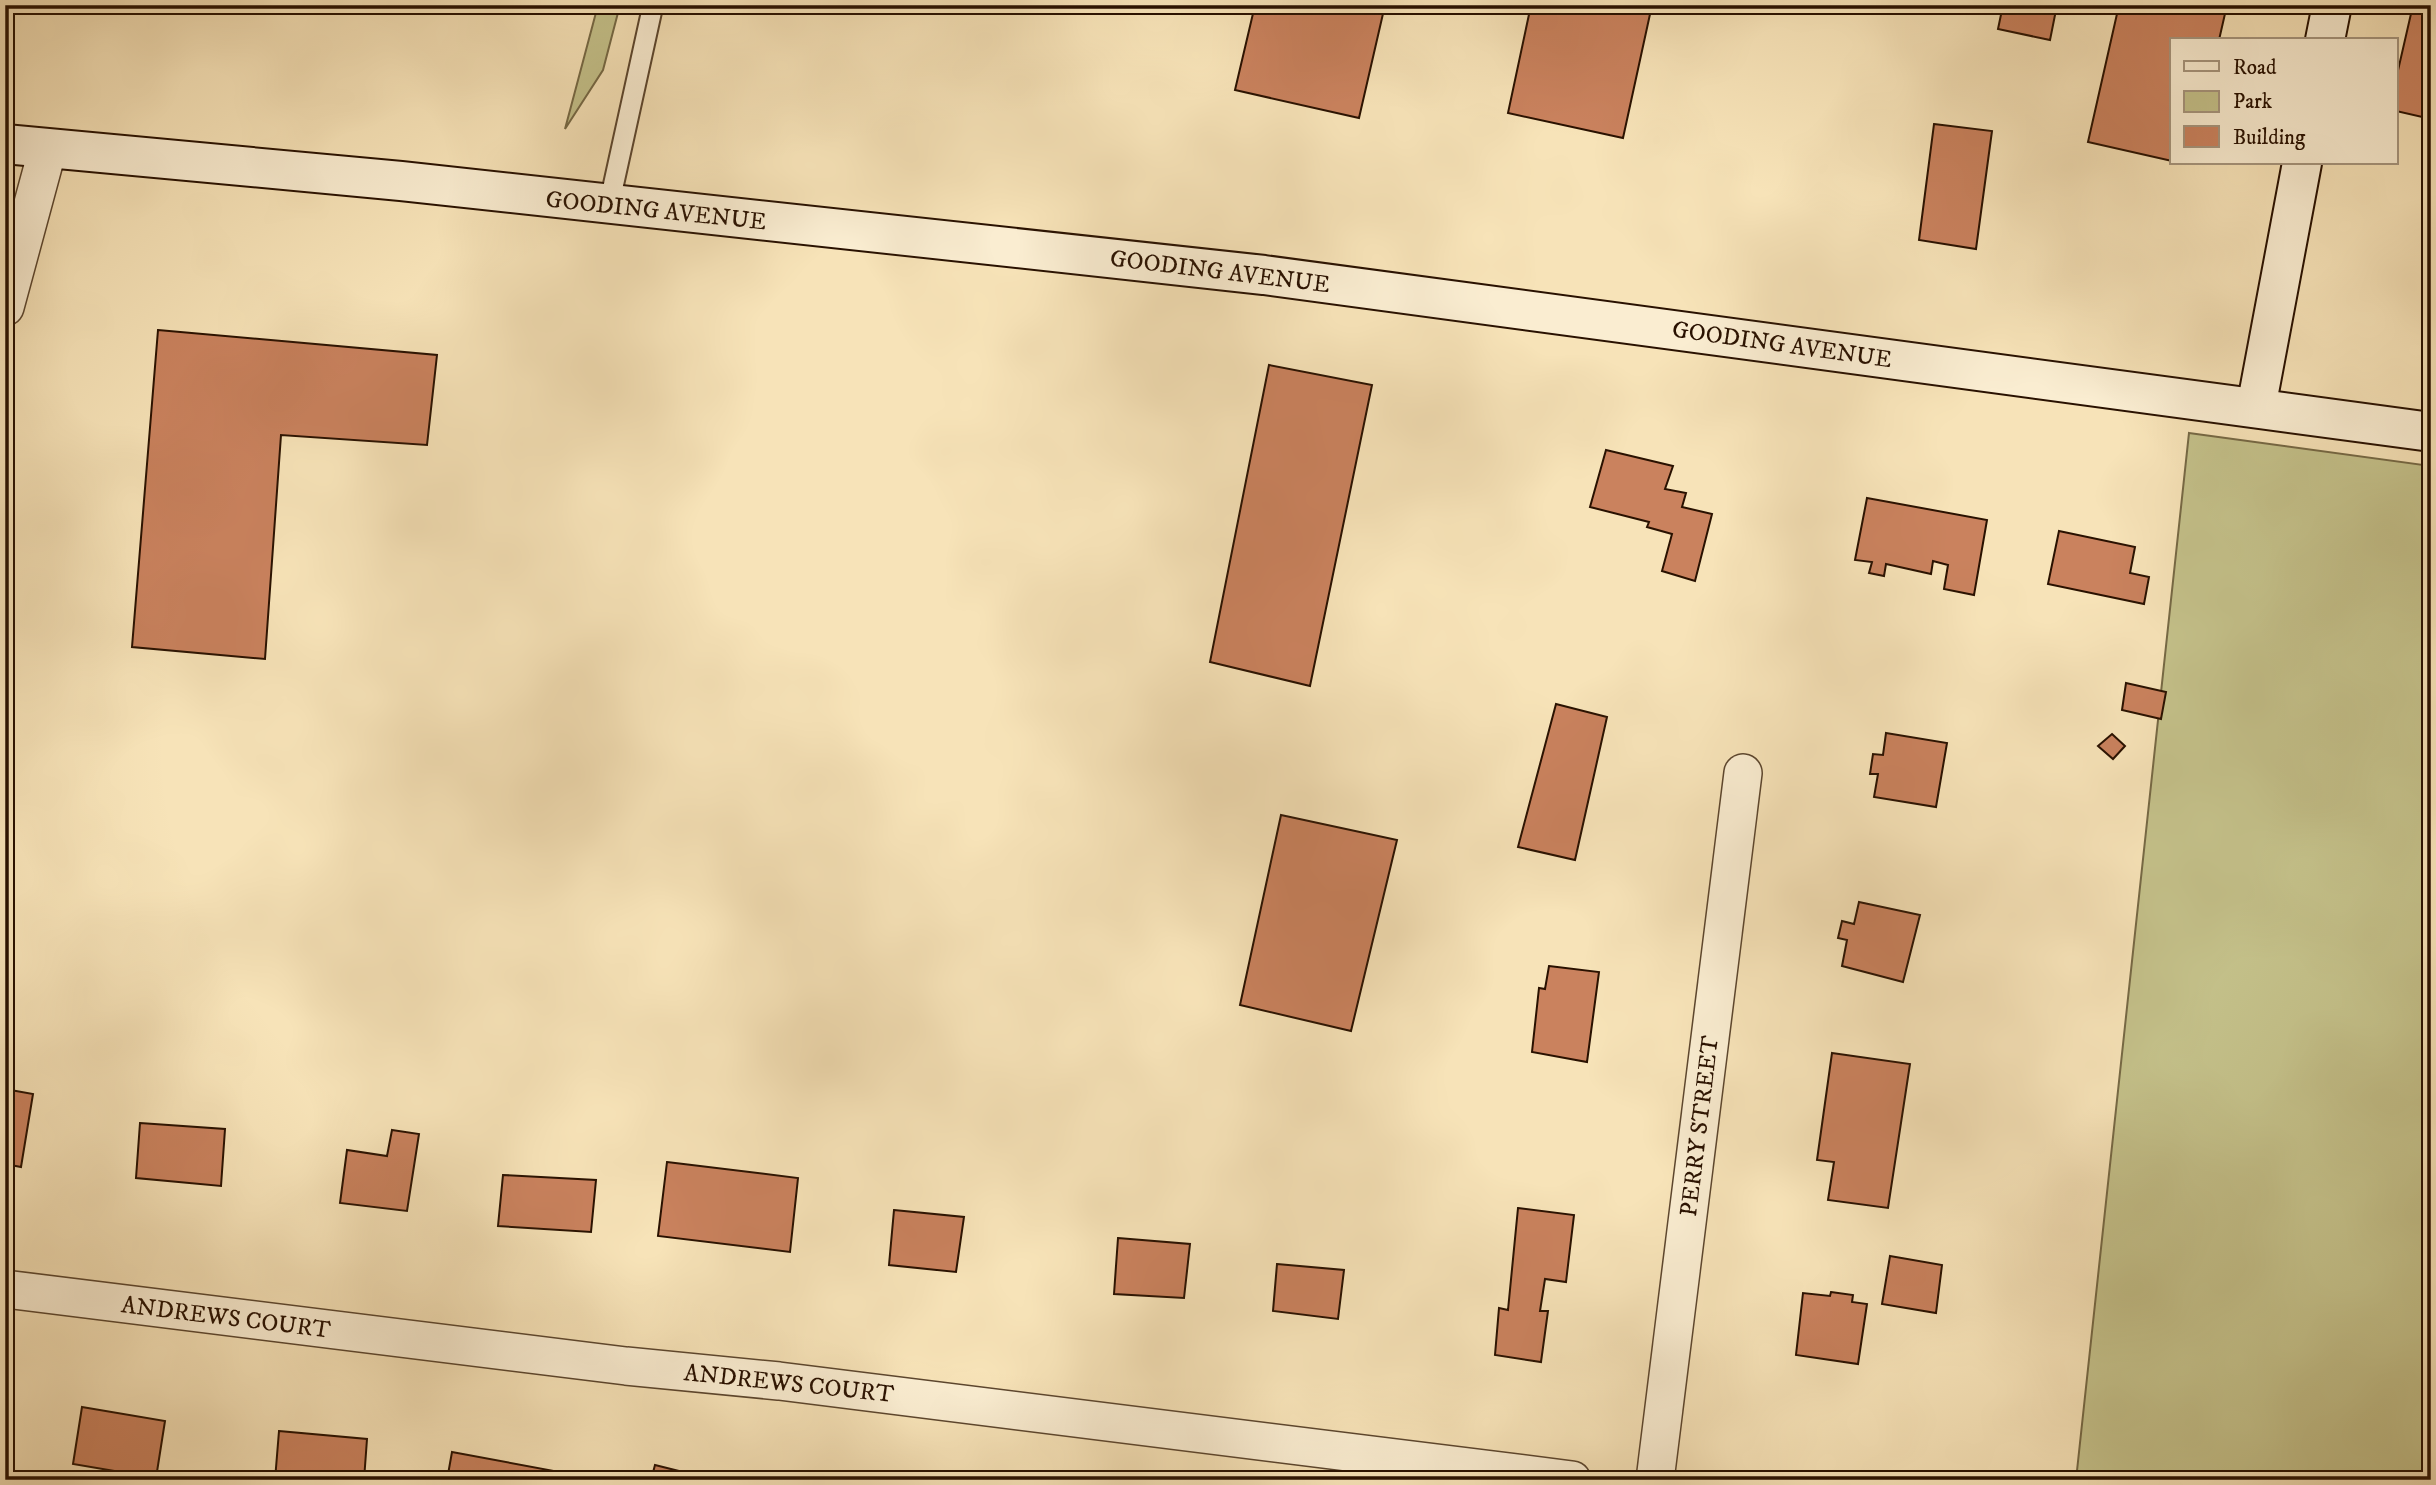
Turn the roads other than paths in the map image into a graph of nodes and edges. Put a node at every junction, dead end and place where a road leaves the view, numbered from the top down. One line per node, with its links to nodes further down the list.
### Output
1 (653, 5): 7 (lane)
2 (2332, 5): 3 (main road)
3 (2325, 38)
4 (5, 144): 5 (main road, GOODING AVENUE)
5 (48, 148): 7 (main road, GOODING AVENUE); 8 (street)
6 (2302, 164): 9 (main road)
7 (609, 205): 9 (main road, GOODING AVENUE)
8 (5, 307)
9 (2256, 408): 10 (main road, GOODING AVENUE)
10 (2431, 432)
11 (1743, 773): 14 (street, PERRY STREET)
12 (5, 1289): 13 (street, ANDREWS COURT)
13 (1572, 1480)
14 (1655, 1480)

